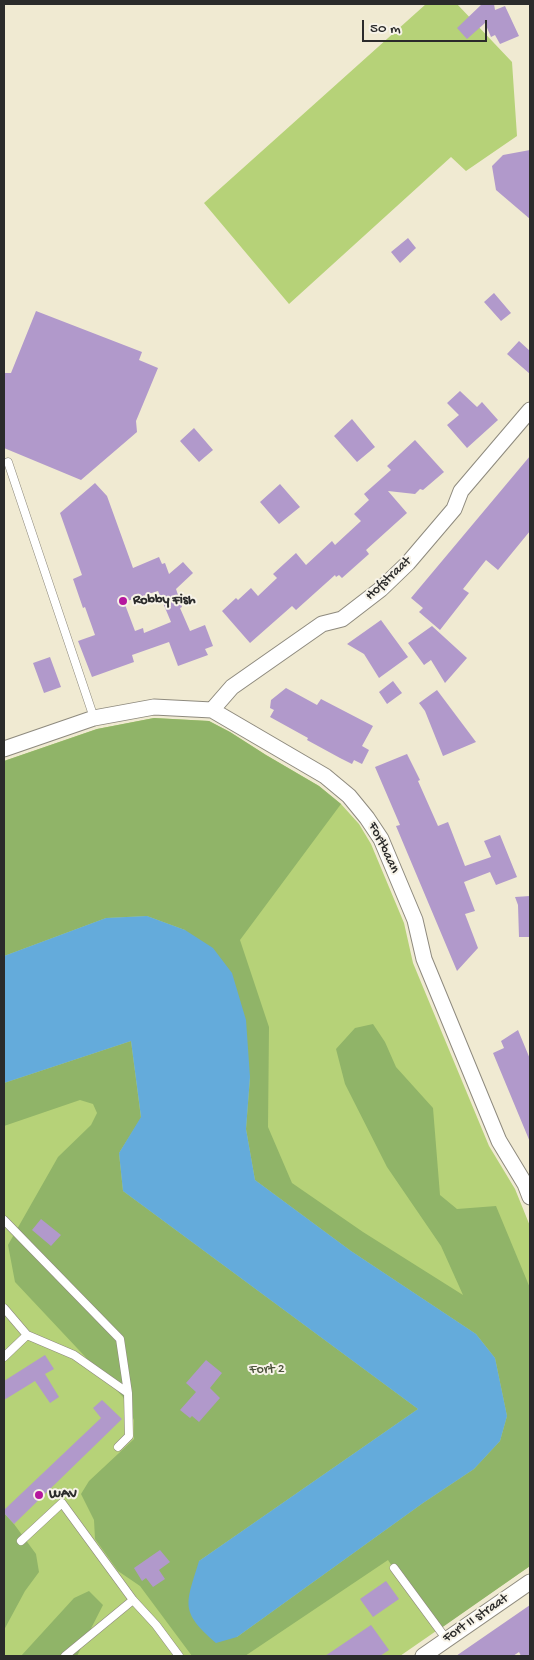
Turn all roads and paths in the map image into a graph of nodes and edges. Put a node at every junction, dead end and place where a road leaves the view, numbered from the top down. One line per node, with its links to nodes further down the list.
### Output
1 (530, 410): 3 (street, Hofstraat)
2 (8, 462): 4 (lane)
3 (212, 710): 4 (street, Fortbaan); 6 (street, Fortbaan)
4 (94, 718): 5 (street, Fortbaan)
5 (4, 749)
6 (530, 1197)
7 (4, 1220): 11 (lane)
8 (4, 1308): 9 (lane)
9 (27, 1335): 10 (lane); 11 (lane)
10 (4, 1357)
11 (128, 1393): 12 (lane)
12 (118, 1447)
13 (21, 1541): 16 (lane)
14 (394, 1568): 17 (lane)
15 (530, 1582): 17 (street, Fort II straat)
16 (133, 1600): 18 (lane); 19 (lane)
17 (447, 1640): 20 (street, Fort II straat)
18 (65, 1656)
19 (179, 1656)
20 (423, 1656)

